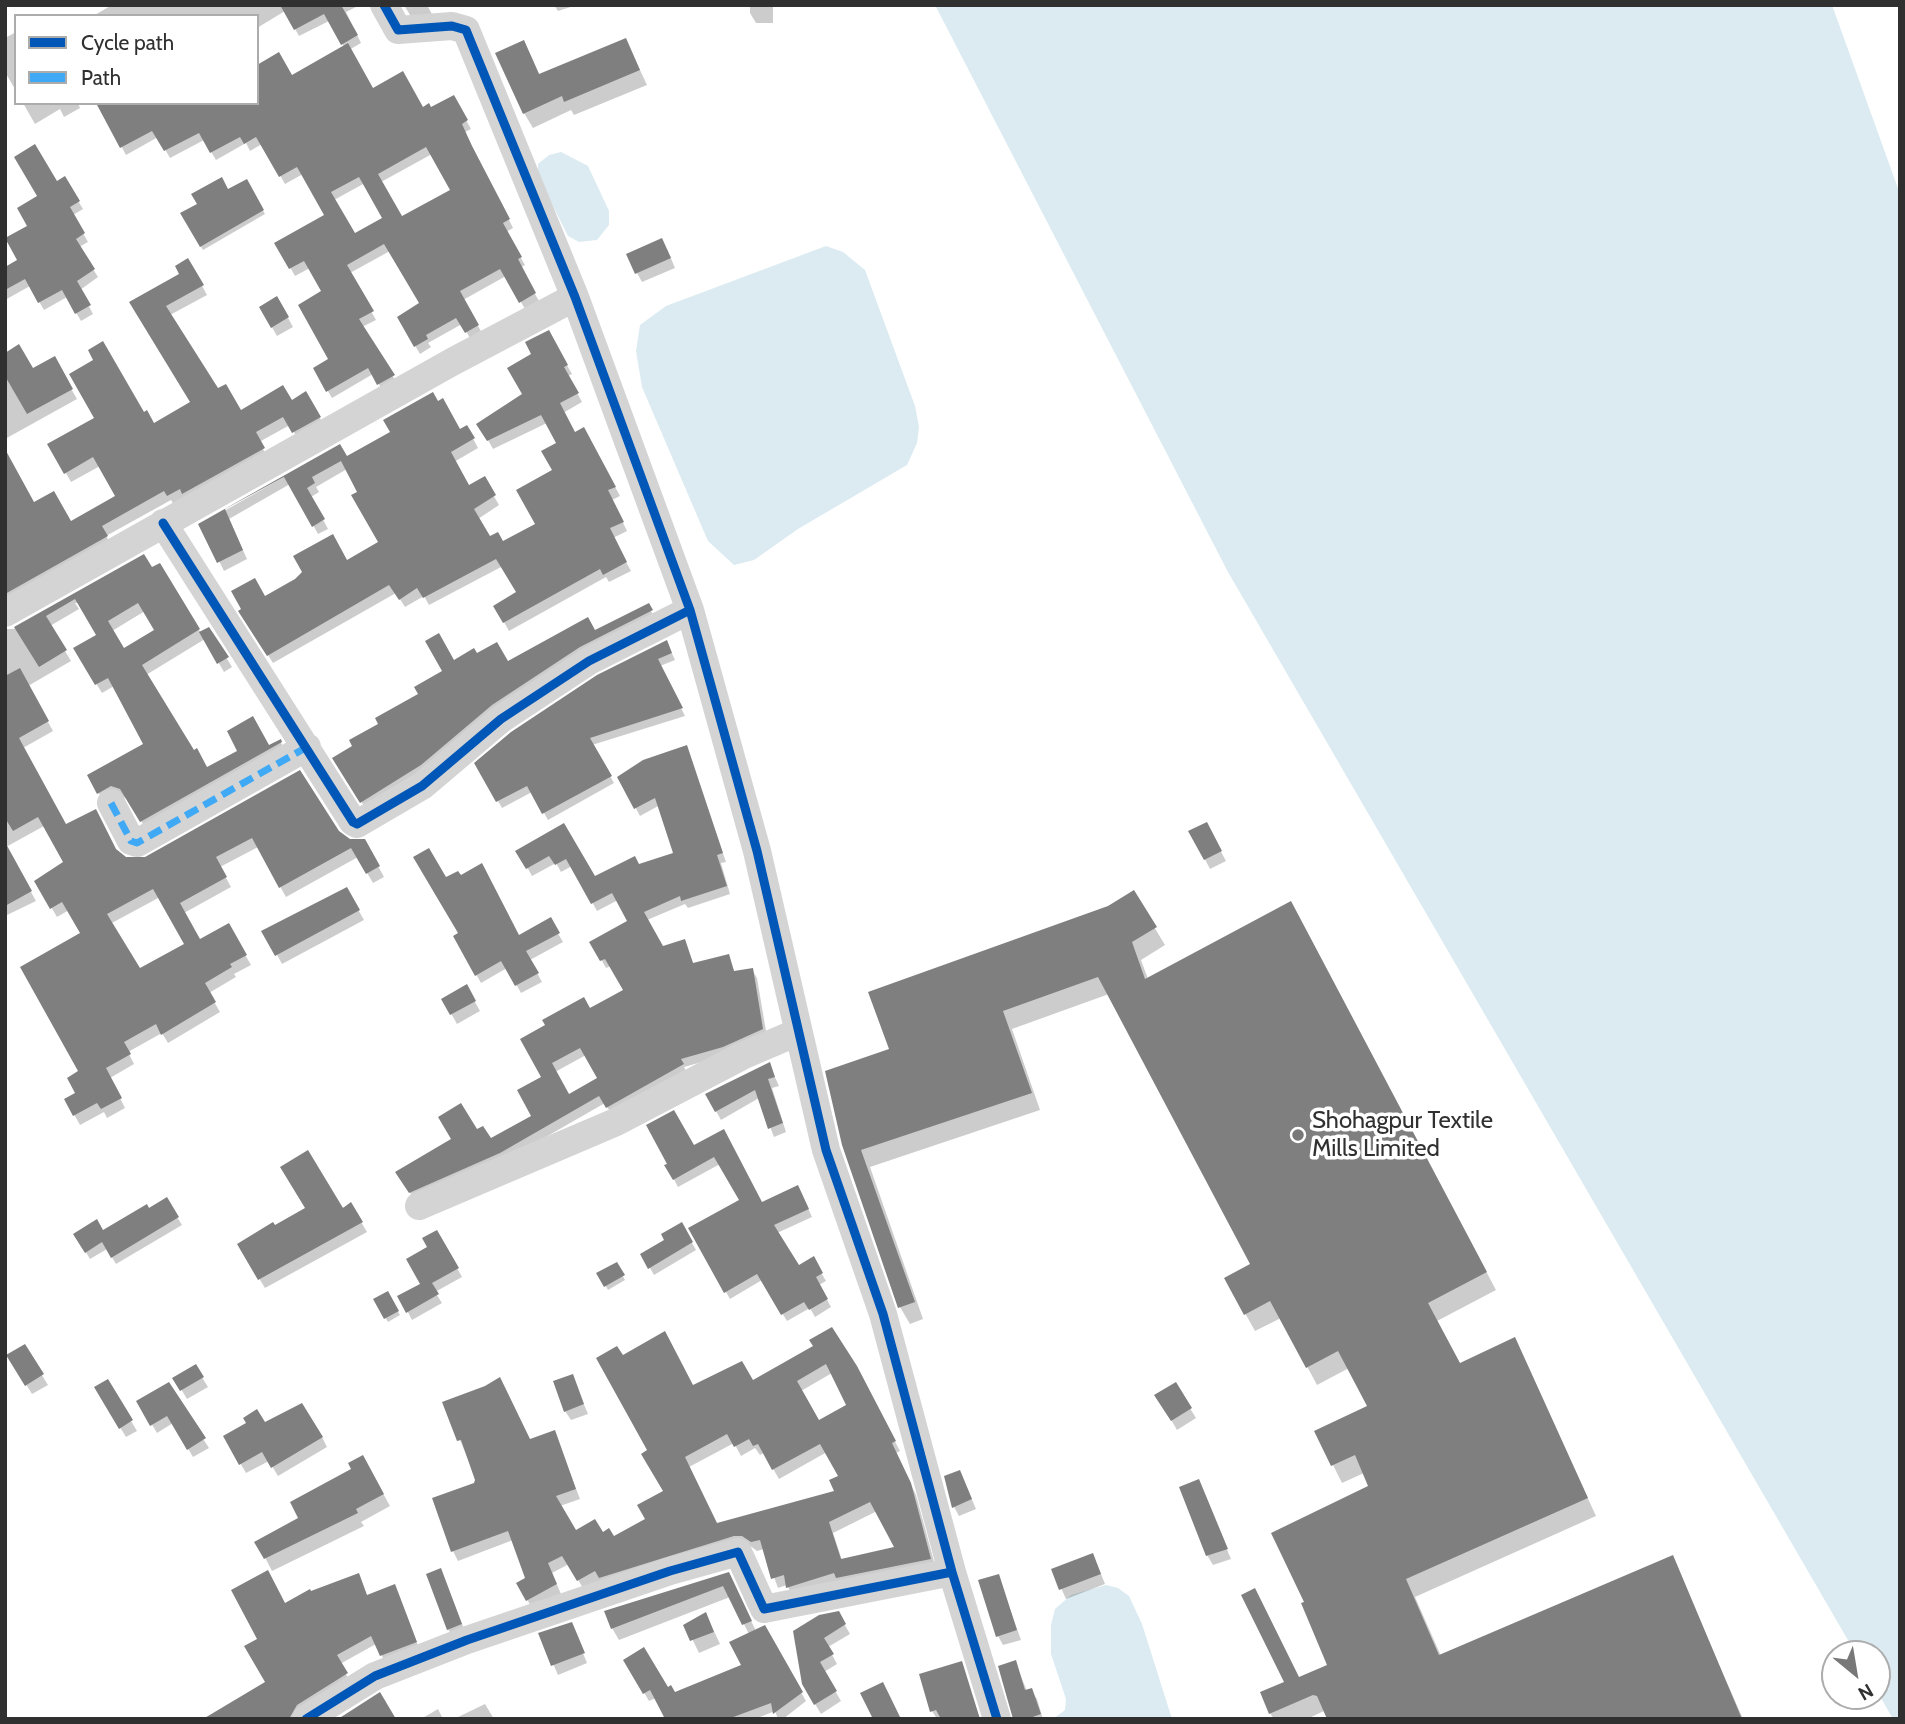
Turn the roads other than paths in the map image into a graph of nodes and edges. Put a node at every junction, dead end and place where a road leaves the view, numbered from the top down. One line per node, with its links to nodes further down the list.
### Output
1 (384, 5): 2 (street)
2 (575, 297): 3 (street); 4 (street)
3 (163, 523): 5 (street); 6 (street)
4 (690, 610): 6 (street); 8 (street)
5 (5, 613)
6 (307, 747): 7 (street)
7 (111, 803)
8 (798, 1032): 9 (street); 10 (street)
9 (419, 1206)
10 (952, 1572): 11 (street); 12 (street)
11 (306, 1719)
12 (997, 1719)

